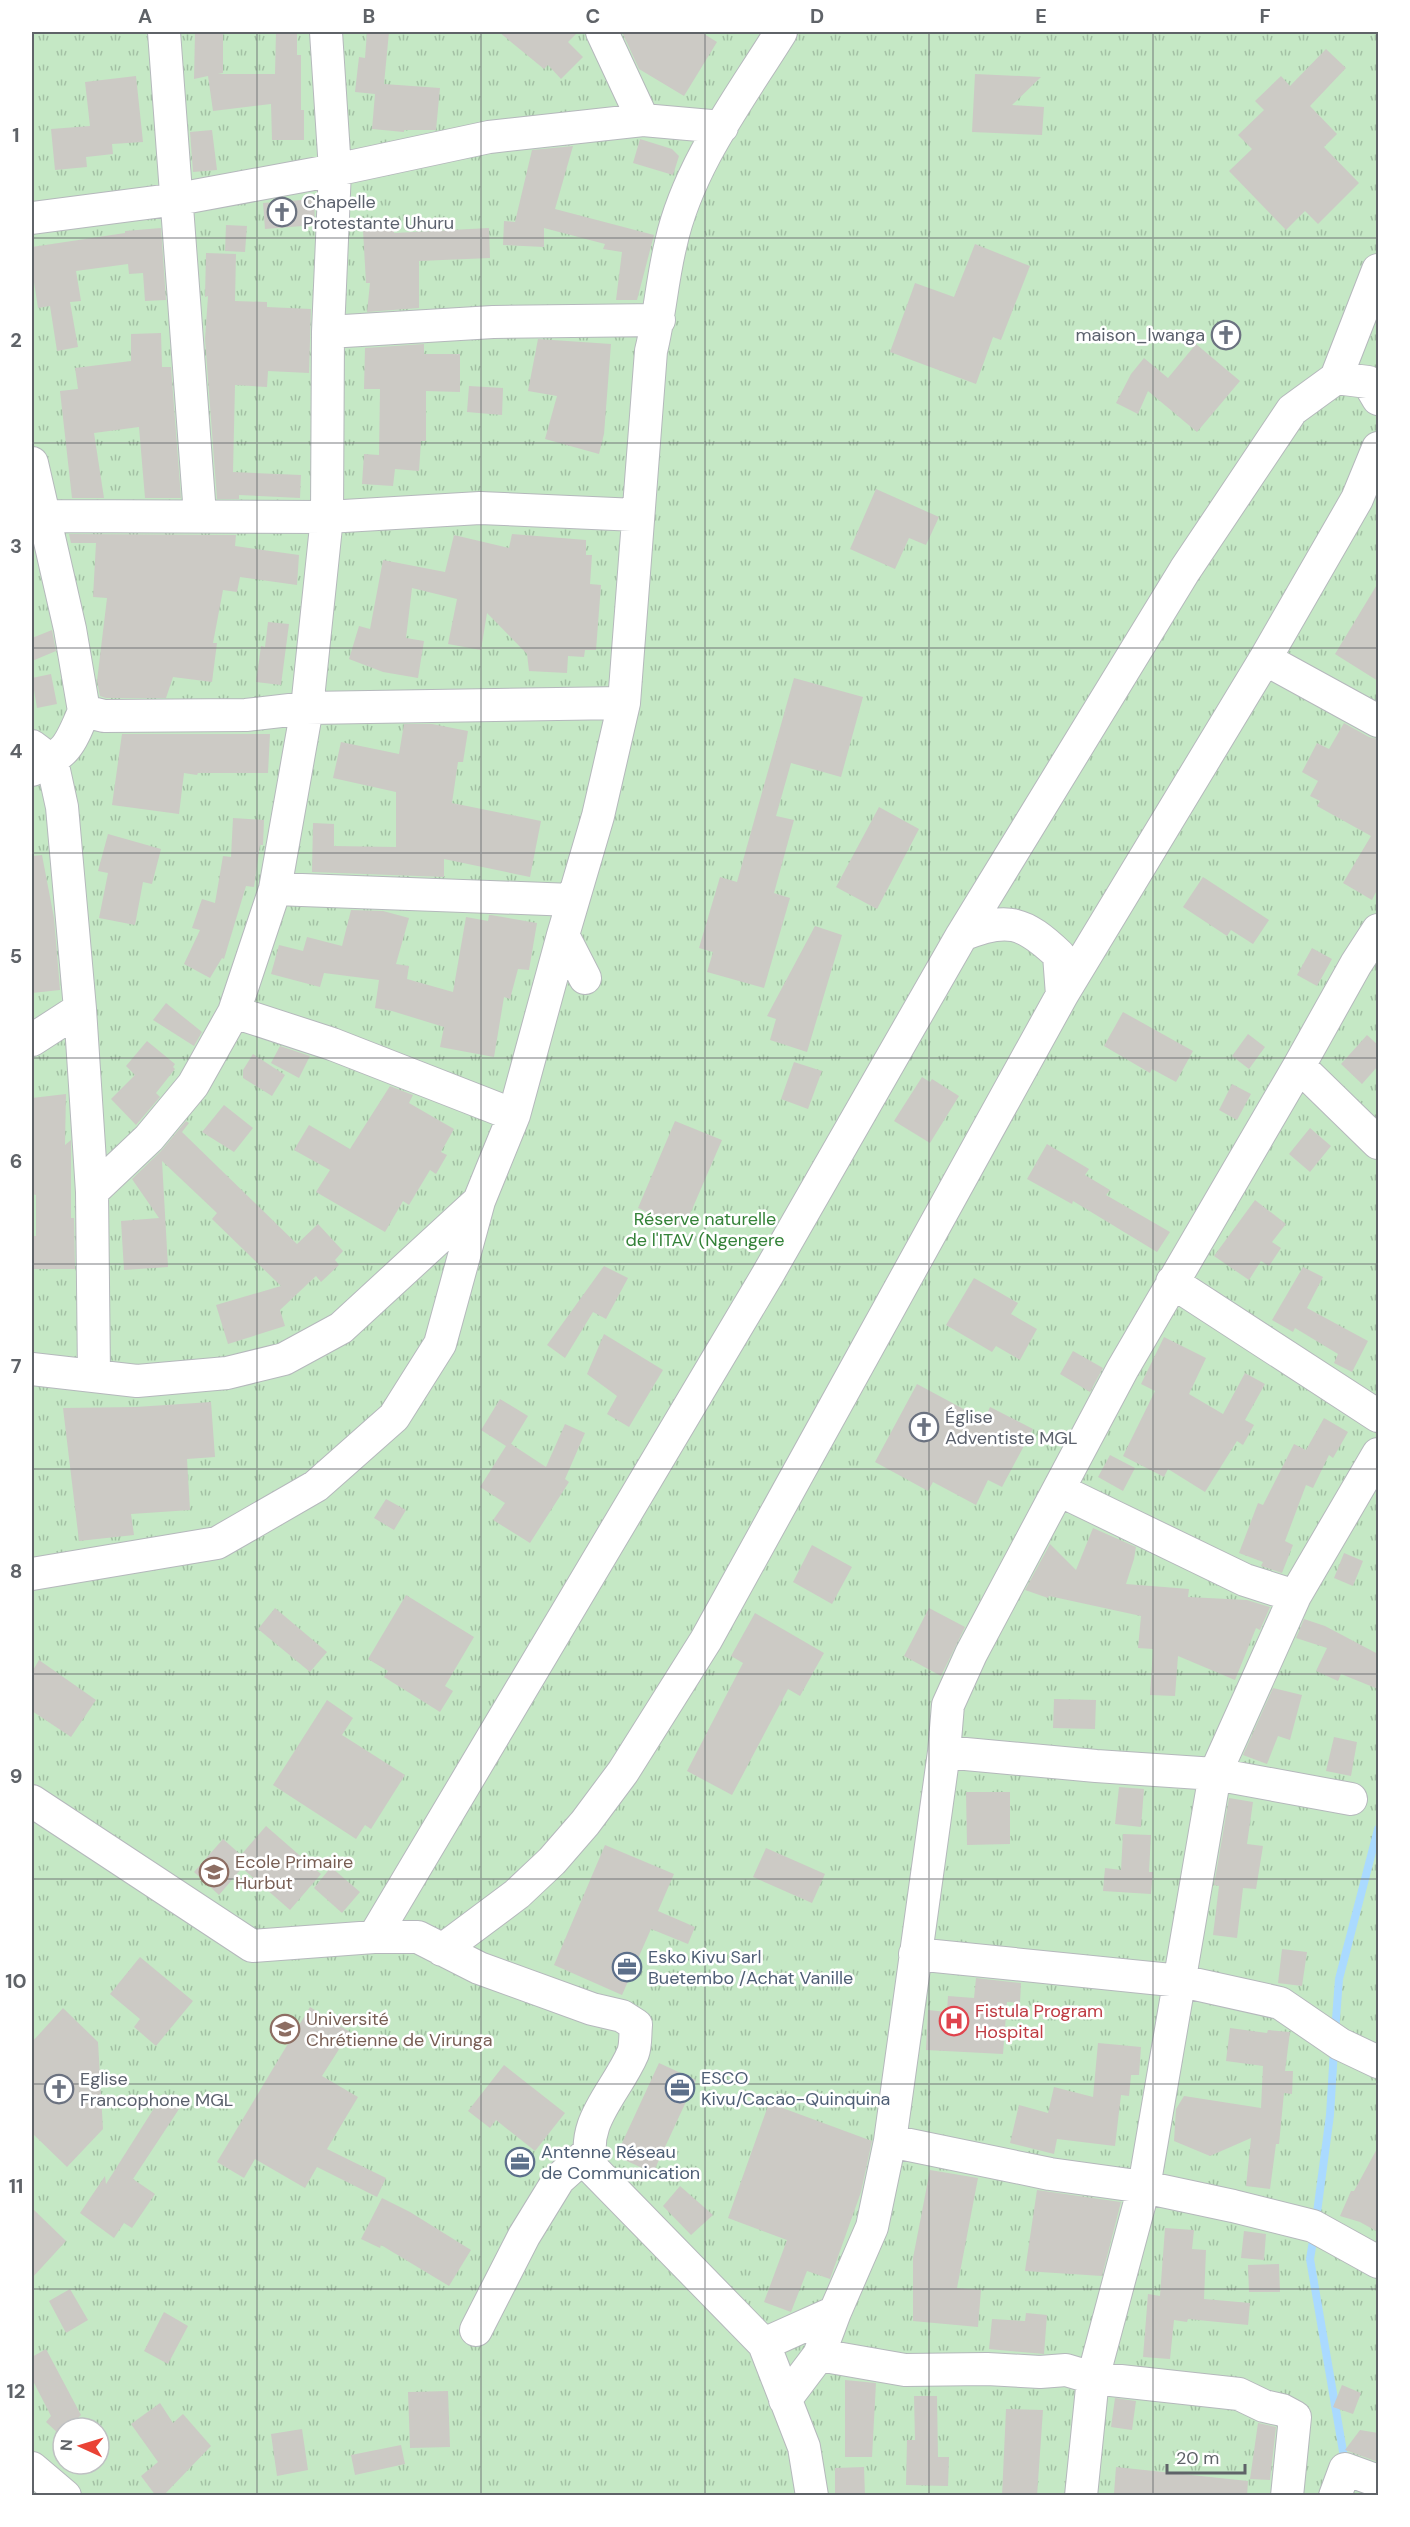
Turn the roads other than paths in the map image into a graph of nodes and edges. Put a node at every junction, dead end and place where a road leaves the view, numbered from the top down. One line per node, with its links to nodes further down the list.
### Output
1 (164, 32): 8 (street)
2 (326, 32): 7 (street)
3 (602, 32): 5 (street)
4 (781, 32): 6 (street)
5 (644, 120): 6 (street); 7 (street)
6 (722, 127): 11 (street)
7 (335, 170): 8 (street); 12 (street)
8 (178, 200): 9 (street); 17 (street)
9 (32, 218)
10 (1378, 270): 13 (street)
11 (659, 320): 12 (street); 18 (street)
12 (328, 332): 20 (street)
13 (1336, 378): 14 (street); 31 (street)
14 (1378, 399)
15 (1378, 448): 21 (street)
16 (32, 463): 19 (street)
17 (200, 515): 19 (street); 20 (street)
18 (638, 515): 20 (street); 22 (street)
19 (45, 516): 24 (street)
20 (327, 517): 23 (street)
21 (1265, 659): 25 (street); 33 (street)
22 (624, 703): 23 (street); 28 (street)
23 (307, 708): 24 (street); 27 (street)
24 (84, 711): 26 (street)
25 (1378, 721)
26 (38, 759): 34 (street)
27 (275, 889): 28 (street); 35 (street)
28 (573, 900): 30 (street)
29 (1378, 930): 37 (street)
30 (563, 935): 32 (street); 38 (street)
31 (962, 936): 33 (street); 54 (street)
32 (585, 978)
33 (1062, 995): 55 (street)
34 (80, 1010): 36 (street); 40 (street)
35 (234, 1012): 38 (street); 40 (street)
36 (32, 1040)
37 (1299, 1066): 39 (street); 42 (street)
38 (514, 1115): 41 (street)
39 (1378, 1143)
40 (92, 1192): 44 (street)
41 (478, 1201): 44 (street); 48 (street)
42 (1172, 1282): 45 (street); 47 (street)
43 (32, 1369): 44 (street)
44 (94, 1375)
45 (1378, 1416)
46 (1378, 1454): 49 (street)
47 (1059, 1490): 49 (street); 50 (street)
48 (32, 1574)
49 (1295, 1596): 51 (street)
50 (944, 1752): 51 (street); 56 (street)
51 (1215, 1774): 52 (street); 57 (street)
52 (1351, 1799)
53 (32, 1801): 54 (street)
54 (374, 1937): 55 (street)
55 (442, 1950): 60 (street)
56 (915, 1954): 57 (street); 59 (street)
57 (1181, 1982): 58 (street); 61 (street)
58 (1378, 2062)
59 (890, 2141): 61 (street); 63 (street)
60 (588, 2153): 64 (street); 65 (street)
61 (1144, 2187): 62 (street); 67 (street)
62 (1378, 2262)
63 (835, 2312): 65 (street); 66 (street)
64 (476, 2330)
65 (764, 2343): 68 (street)
66 (819, 2355): 67 (street); 68 (street)
67 (1093, 2378): 73 (street); 74 (street)
68 (785, 2400): 72 (street)
69 (32, 2468): 71 (street)
70 (1378, 2481): 75 (street)
71 (66, 2496)
72 (812, 2496)
73 (1081, 2496)
74 (1287, 2496)
75 (1335, 2496)

